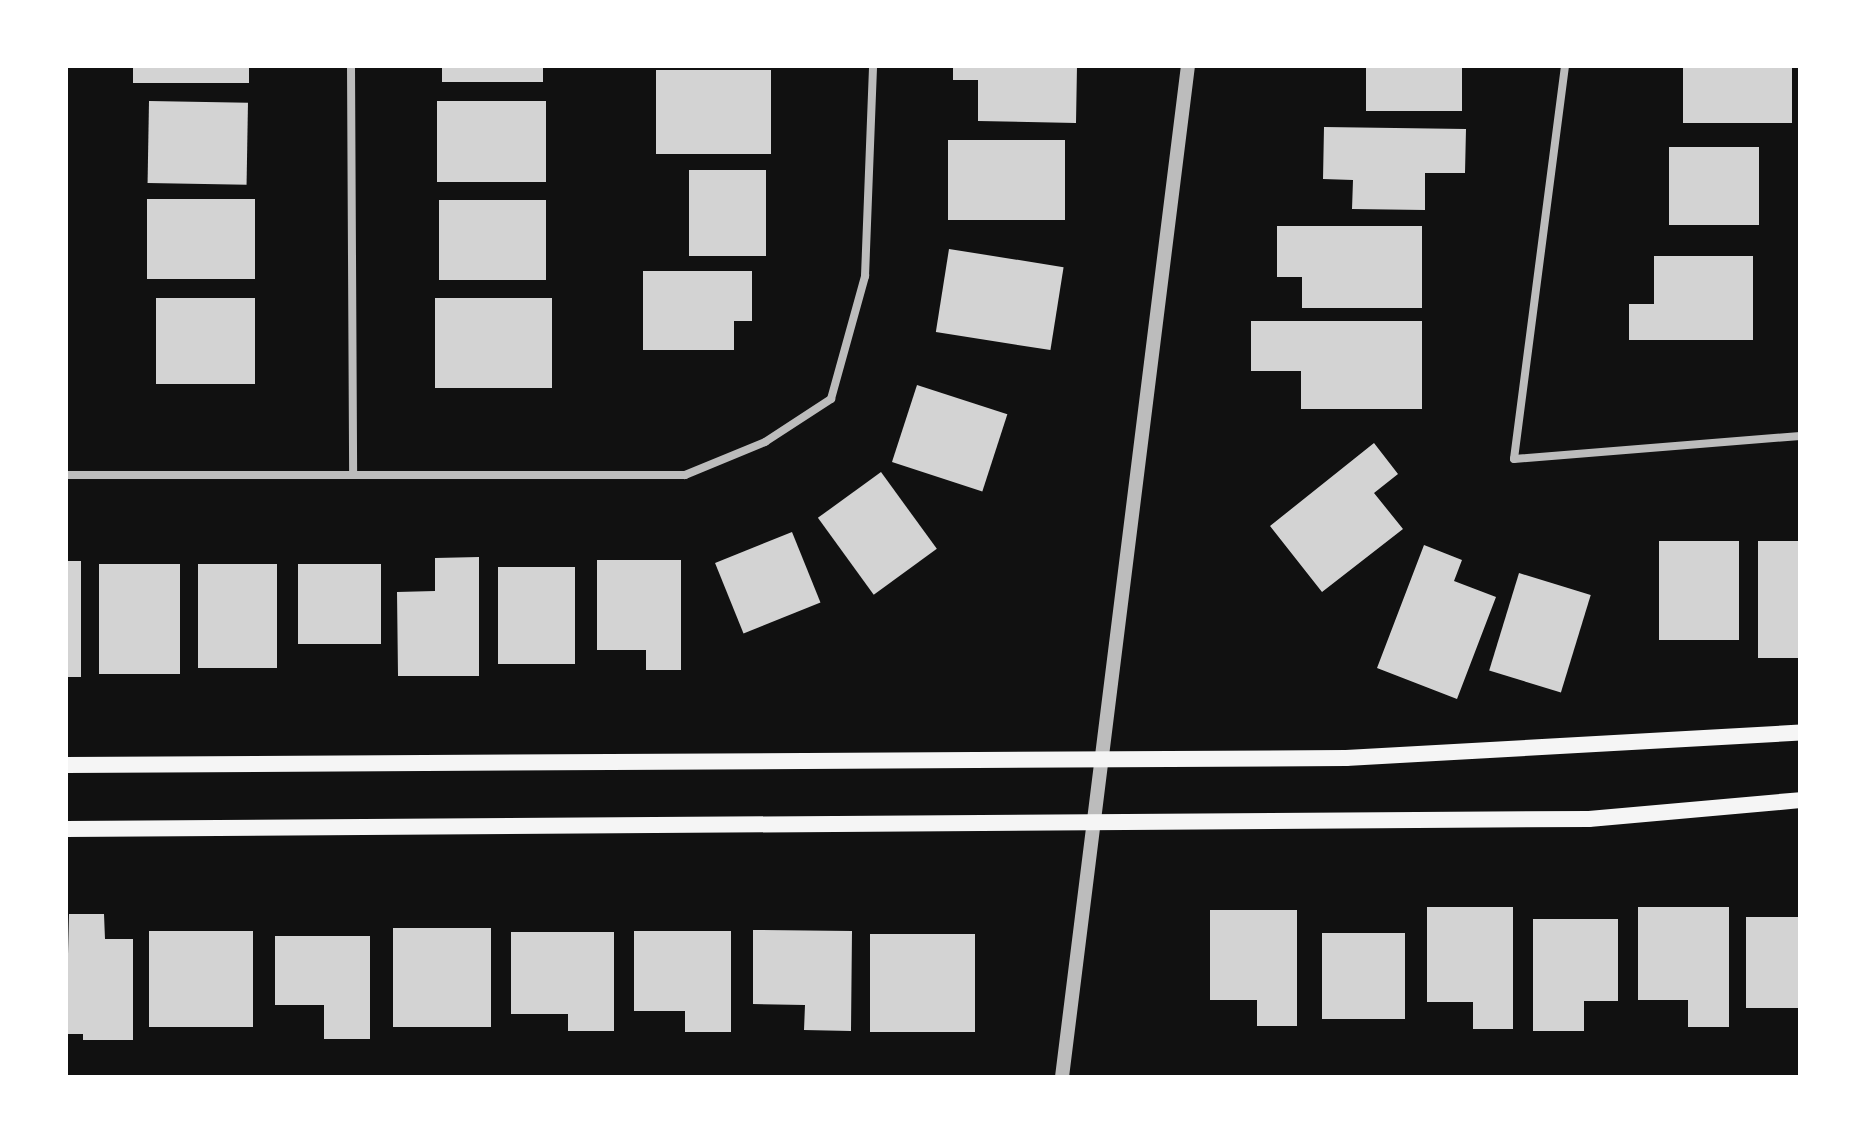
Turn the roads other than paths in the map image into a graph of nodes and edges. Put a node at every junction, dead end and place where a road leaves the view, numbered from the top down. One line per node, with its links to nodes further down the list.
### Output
1 (351, 66): 7 (street)
2 (873, 66): 7 (street)
3 (1188, 66): 9 (street)
4 (1565, 66): 5 (street)
5 (1800, 436)
6 (66, 475): 7 (street)
7 (353, 475)
8 (1800, 733): 9 (main road)
9 (1100, 759): 10 (main road); 12 (street)
10 (66, 765)
11 (1800, 800): 12 (main road)
12 (1091, 819): 13 (main road); 14 (street)
13 (66, 829)
14 (1062, 1077)

